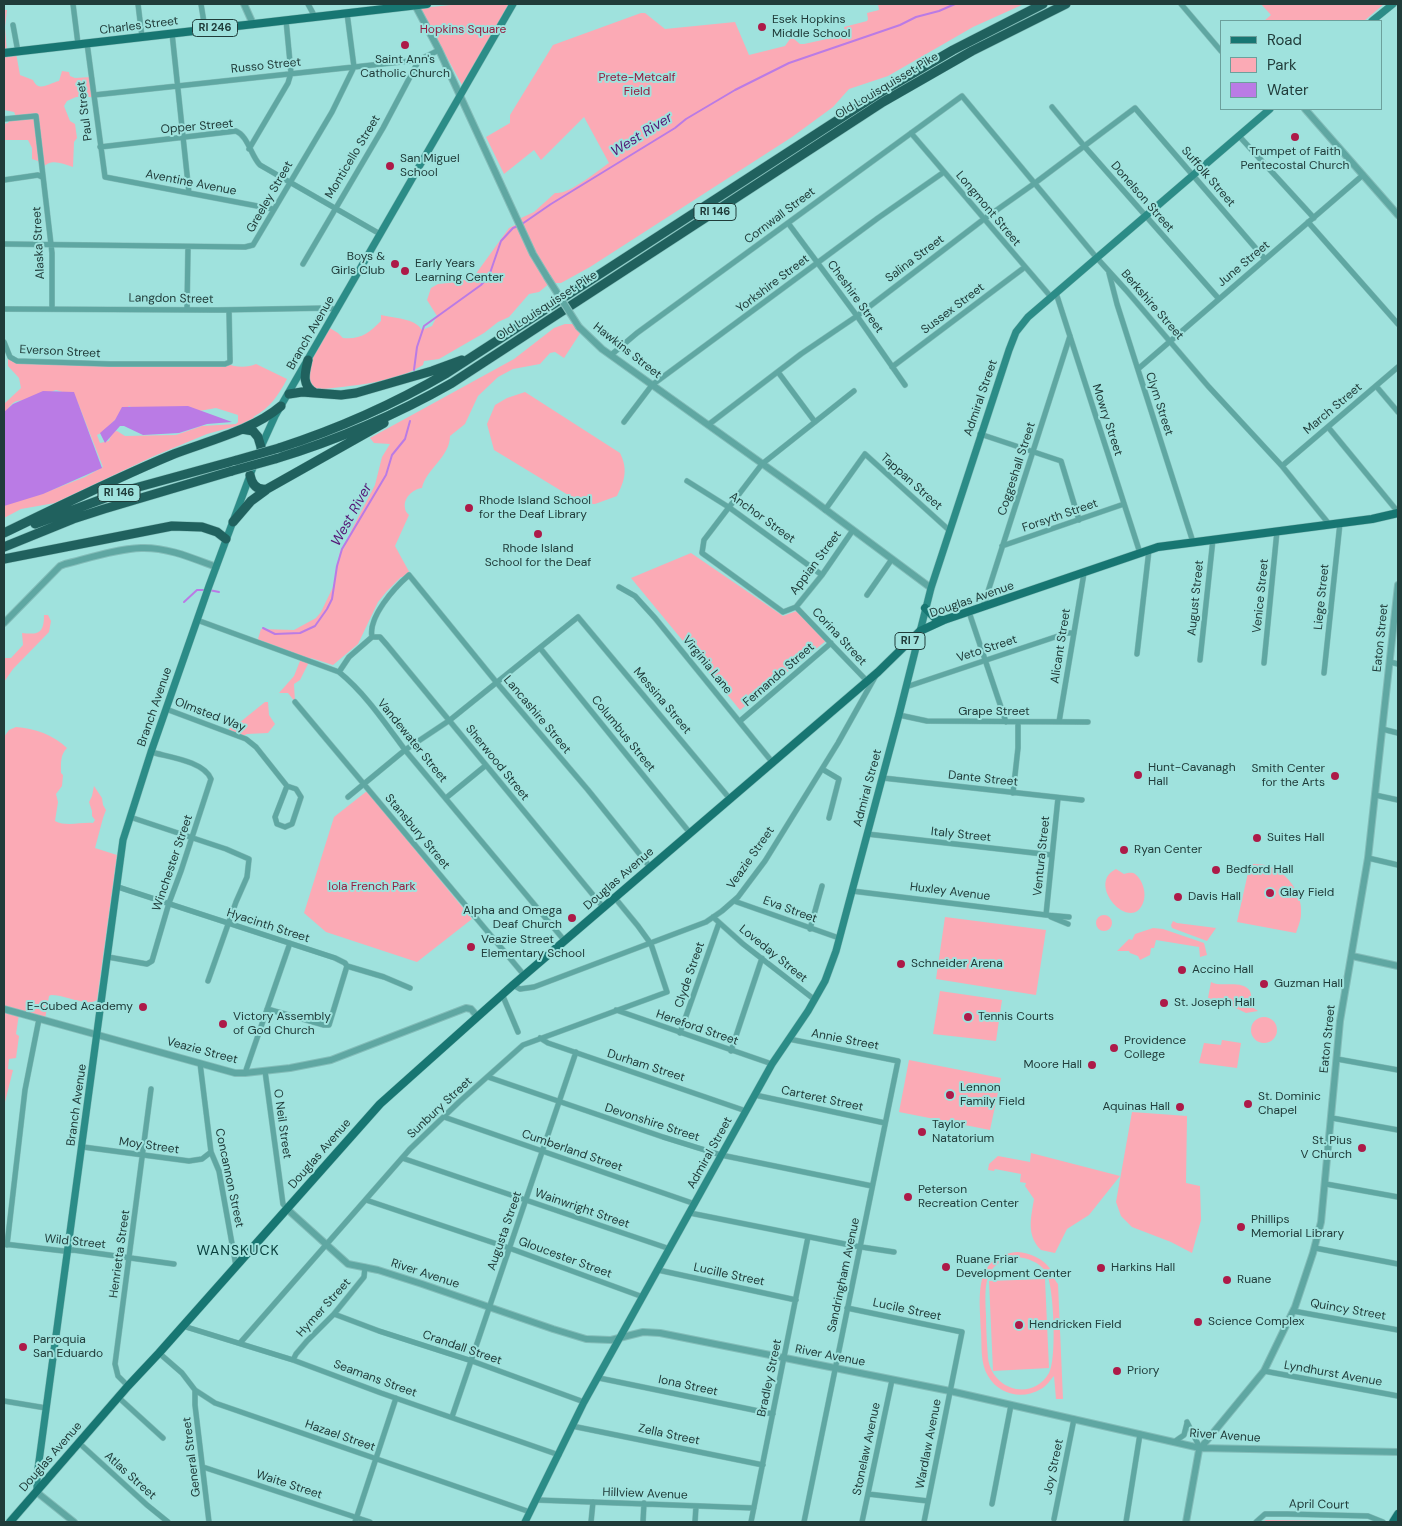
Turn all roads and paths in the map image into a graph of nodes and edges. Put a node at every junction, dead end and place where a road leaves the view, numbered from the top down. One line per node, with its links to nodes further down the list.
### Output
1 (73, 4): 23 (street, Paul Street)
2 (138, 4): 22 (street)
3 (201, 4): 20 (street)
4 (244, 4): 18 (street)
5 (308, 4): 15 (street)
6 (414, 4): 7 (main road, Charles Street / RI 246); 13 (main road, Charles Street / RI 246); 24 (street, Hawkins Street)
7 (427, 4)
8 (513, 4): 33 (main road, Branch Avenue)
9 (1043, 4): 85 (highway, Old Louisquisset Pike / RI 146)
10 (1066, 4): 98 (highway, Old Louisquisset Pike / RI 146)
11 (1181, 4): 25 (street)
12 (1393, 4): 17 (main road)
13 (376, 6): 14 (main road, Charles Street / RI 246)
14 (348, 13): 15 (main road, Charles Street / RI 246); 29 (street)
15 (315, 17): 16 (main road, Charles Street / RI 246)
16 (286, 20): 18 (main road, Charles Street / RI 246); 30 (street)
17 (1373, 20)
18 (253, 24): 20 (main road, Charles Street / RI 246)
19 (13, 25): 26 (street)
20 (205, 29): 21 (main road, Charles Street / RI 246)
21 (172, 33): 22 (main road, Charles Street / RI 246); 31 (street)
22 (142, 37): 23 (main road, Charles Street / RI 246)
23 (83, 44): 26 (main road, Charles Street / RI 246); 32 (street, Paul Street)
24 (439, 50): 28 (street, Russo Street); 33 (street, Hawkins Street)
25 (1220, 50)
26 (18, 52): 27 (main road, Charles Street / RI 246)
27 (4, 53)
28 (420, 60): 29 (street, Russo Street); 55 (street, Monticello Street)
29 (354, 67): 30 (street, Russo Street); 52 (street, Greeley Street)
30 (291, 73): 31 (street, Russo Street); 45 (street)
31 (178, 86): 32 (street, Russo Street); 42 (street)
32 (94, 95): 44 (street, Paul Street)
33 (459, 96): 63 (main road, Branch Avenue); 86 (street, Hawkins Street, bridge)
34 (962, 96): 40 (street, Cornwall Street); 53 (street, Berkshire Street)
35 (1052, 107): 43 (street, Donelson Street)
36 (1135, 108): 43 (street, Salina Street); 47 (street, Suffolk Street)
37 (1268, 110): 41 (main road, Admiral Street)
38 (1306, 110): 48 (street)
39 (4, 119): 49 (street)
40 (911, 133): 46 (street, Longmont Street); 62 (street, Cornwall Street)
41 (1239, 136): 47 (main road, Admiral Street); 59 (street)
42 (182, 137): 44 (street, Opper Street); 45 (street, Opper Street); 54 (street)
43 (1085, 146): 53 (street, Salina Street); 58 (street, Donelson Street)
44 (100, 147): 50 (street, Paul Street)
45 (248, 148): 52 (street, Opper Street)
46 (944, 172): 60 (street, Longmont Street); 69 (street, Yorkshire Street)
47 (1192, 175): 58 (main road, Admiral Street); 68 (street, Suffolk Street)
48 (1363, 175): 57 (street); 59 (street, June Street)
49 (42, 177): 51 (street); 65 (street, Alaska Street)
50 (105, 177): 54 (street, Aventine Avenue)
51 (4, 180)
52 (290, 182): 55 (street, Opper Street); 56 (street, Greeley Street)
53 (1035, 183): 60 (street, Salina Street); 67 (street, Berkshire Street)
54 (189, 193): 56 (street, Aventine Avenue)
55 (335, 208): 63 (street, Opper Street); 70 (street, Monticello Street)
56 (273, 209): 66 (street, Greeley Street)
57 (1398, 215)
58 (1145, 216): 67 (main road, Admiral Street); 74 (street, Donelson Street)
59 (1314, 218): 61 (street, June Street)
60 (984, 219): 71 (street, Longmont Street); 80 (street, Salina Street)
61 (1308, 222): 68 (street, June Street); 81 (street)
62 (788, 223): 69 (street, Cheshire Street); 86 (street, Cornwall Street)
63 (380, 234): 79 (main road, Branch Avenue)
64 (4, 244): 65 (street, Greeley Street)
65 (52, 244): 66 (street, Greeley Street); 76 (street, Alaska Street)
66 (188, 247): 77 (street)
67 (1096, 257): 72 (street, Berkshire Street); 73 (main road, Admiral Street)
68 (1266, 259): 74 (street, June Street)
69 (818, 263): 80 (street, Cheshire Street); 93 (street, Yorkshire Street)
70 (303, 264)
71 (1025, 267): 73 (street, Longmont Street); 88 (street, Sussex Street)
72 (1109, 271): 83 (street, Berkshire Street); 90 (street, Clym Street)
73 (1053, 295): 82 (street, Mowry Street); 106 (main road, Admiral Street)
74 (1219, 299): 83 (street, June Street)
75 (4, 309): 76 (street, Langdon Street)
76 (52, 309): 77 (street, Langdon Street)
77 (187, 310): 78 (street, Langdon Street)
78 (229, 310): 79 (street, Langdon Street); 84 (street, Everson Street)
79 (337, 310): 87 (main road, Branch Avenue)
80 (857, 316): 88 (street, Cheshire Street); 91 (street, Salina Street)
81 (1398, 324)
82 (1070, 336): 108 (street, Coggeshall Street); 114 (street, Mowry Street)
83 (1170, 340): 90 (street, June Street); 110 (street, Berkshire Street)
84 (4, 342)
85 (485, 350): 96 (highway); 125 (highway, Old Louisquisset Pike / RI 146, bridge)
86 (611, 355): 93 (street, Hawkins Street)
87 (308, 360): 96 (highway); 97 (main road, Branch Avenue)
88 (892, 367): 92 (street, Cheshire Street)
89 (1398, 367): 94 (street, March Street)
90 (1138, 369): 128 (street, Clym Street)
91 (778, 372): 102 (street); 103 (street, Salina Street)
92 (905, 384)
93 (652, 385): 101 (street, Yorkshire Street); 103 (street, Hawkins Street)
94 (1376, 386): 100 (street); 104 (street, March Street)
95 (854, 390): 102 (street)
96 (315, 393): 97 (highway)
97 (289, 394): 99 (main road, Branch Avenue)
98 (424, 398): 113 (highway); 130 (highway, Old Louisquisset Pike / RI 146, bridge)
99 (281, 406): 105 (highway); 107 (main road, Branch Avenue)
100 (1398, 412)
101 (624, 422)
102 (815, 422): 109 (street)
103 (708, 425): 109 (street, Hawkins Street)
104 (1328, 427): 110 (street, March Street); 117 (street)
105 (240, 429): 107 (highway); 125 (highway)
106 (980, 434): 108 (street); 123 (main road, Admiral Street)
107 (261, 447): 111 (main road, Branch Avenue)
108 (1033, 451): 118 (street); 129 (street, Coggeshall Street)
109 (762, 464): 115 (street); 116 (street, Hawkins Street)
110 (1282, 466): 121 (street, Berkshire Street)
111 (250, 476): 113 (highway); 119 (main road, Branch Avenue)
112 (687, 481): 115 (street, Anchor Street)
113 (267, 489): 119 (highway)
114 (1124, 504): 118 (street, Forsyth Street); 132 (street, Mowry Street)
115 (730, 508): 137 (street, Anchor Street); 143 (street, Appian Street)
116 (826, 510): 122 (street, Hawkins Street); 123 (street, Tappan Street)
117 (1398, 512): 120 (main road, Douglas Avenue / RI 7)
118 (1079, 520): 129 (street, Forsyth Street)
119 (233, 522): 126 (main road, Branch Avenue)
120 (1340, 523): 121 (main road, Douglas Avenue / RI 7); 163 (street, Liege Street)
121 (1329, 524): 124 (main road, Douglas Avenue / RI 7)
122 (853, 530): 134 (street, Hawkins Street); 137 (street, Appian Street)
123 (950, 531): 140 (main road, Admiral Street)
124 (1277, 531): 127 (main road, Douglas Avenue / RI 7); 159 (street, Venice Street)
125 (4, 535)
126 (226, 539): 133 (highway); 135 (main road, Branch Avenue)
127 (1213, 539): 128 (main road, Douglas Avenue / RI 7); 157 (street, August Street)
128 (1193, 542): 131 (main road, Douglas Avenue / RI 7)
129 (1002, 546): 145 (street, Coggeshall Street)
130 (4, 547)
131 (1149, 550): 132 (main road, Douglas Avenue / RI 7); 155 (street)
132 (1140, 553): 136 (main road, Douglas Avenue / RI 7)
133 (4, 559)
134 (892, 559): 140 (street, Hawkins Street); 141 (street)
135 (216, 567): 147 (main road, Branch Avenue); 149 (street)
136 (1084, 572): 145 (main road, Douglas Avenue / RI 7); 151 (street, Alicant Street)
137 (822, 575): 143 (street, Appian Street)
138 (1398, 585): 142 (street, Eaton Street)
139 (619, 587): 171 (street, Virginia Lane)
140 (931, 588): 144 (main road, Admiral Street)
141 (867, 595)
142 (1398, 596): 158 (street, Eaton Street)
143 (796, 607): 153 (street, Corina Street)
144 (925, 608): 148 (main road); 150 (main road, Admiral Street)
145 (983, 608): 146 (main road, Douglas Avenue / RI 7)
146 (969, 612): 148 (main road, Douglas Avenue / RI 7); 156 (street)
147 (197, 620): 161 (street, Vandewater Street); 168 (main road, Branch Avenue)
148 (944, 620): 150 (main road, Douglas Avenue / RI 7)
149 (4, 623)
150 (920, 631): 162 (main road, Douglas Avenue / RI 7); 166 (main road, Admiral Street)
151 (1074, 633): 156 (street, Veto Street); 174 (street, Alicant Street)
152 (372, 637): 161 (street); 165 (street, Lancashire Street); 170 (street, Sherwood Street)
153 (831, 643): 164 (street, Corina Street); 171 (street, Fernando Street)
154 (540, 648): 165 (street); 191 (street, Messina Street); 196 (street, Columbus Street)
155 (1137, 654)
156 (985, 660): 166 (street, Veto Street); 172 (street)
157 (1200, 660)
158 (1390, 662): 160 (street); 176 (street, Eaton Street)
159 (1264, 663)
160 (1398, 664)
161 (339, 672): 178 (street, Vandewater Street)
162 (878, 672): 164 (main road, Douglas Avenue / RI 7); 182 (street, Veazie Street)
163 (1324, 673)
164 (866, 682): 180 (main road, Douglas Avenue / RI 7)
165 (497, 683): 170 (street); 202 (street, Lancashire Street)
166 (906, 687): 169 (main road, Admiral Street)
167 (294, 702): 184 (street, Stansbury Street)
168 (166, 709): 179 (main road, Branch Avenue); 185 (street, Olmsted Way)
169 (899, 715): 172 (street, Grape Street); 183 (main road, Admiral Street)
170 (450, 720): 178 (street); 181 (street, Sherwood Street)
171 (740, 722): 180 (street, Virginia Lane)
172 (1006, 722): 173 (street, Grape Street)
173 (1018, 722): 174 (street, Grape Street); 186 (street)
174 (1059, 722): 175 (street, Grape Street)
175 (1088, 722)
176 (1382, 729): 177 (street); 187 (street, Eaton Street)
177 (1398, 733)
178 (405, 750): 184 (street); 189 (street, Vandewater Street)
179 (151, 752): 194 (main road, Branch Avenue); 198 (street, Winchester Street)
180 (773, 762): 191 (main road, Douglas Avenue / RI 7)
181 (485, 766): 189 (street); 209 (street, Sherwood Street)
182 (822, 769): 195 (street); 207 (street, Veazie Street)
183 (882, 778): 186 (street, Dante Street); 197 (main road, Admiral Street)
184 (364, 784): 188 (street); 226 (street, Stansbury Street)
185 (287, 786): 185 (street, Olmsted Way)
186 (1013, 793): 190 (street, Dante Street)
187 (1375, 794): 193 (street); 200 (street, Eaton Street)
188 (348, 797)
189 (446, 798): 218 (street, Vandewater Street)
190 (1058, 798): 192 (street, Dante Street); 199 (street, Ventura Street)
191 (730, 799): 196 (main road, Douglas Avenue / RI 7)
192 (1082, 800)
193 (1398, 800)
194 (130, 817): 198 (street); 204 (main road, Branch Avenue)
195 (829, 818)
196 (690, 833): 202 (main road, Douglas Avenue / RI 7)
197 (868, 834): 199 (street, Italy Street); 205 (main road, Admiral Street)
198 (192, 838): 208 (street, Winchester Street); 213 (street)
199 (1052, 854): 210 (street, Ventura Street)
200 (1368, 858): 201 (street); 221 (street, Eaton Street)
201 (1398, 865)
202 (650, 868): 206 (main road, Douglas Avenue / RI 7)
203 (822, 886): 216 (street)
204 (118, 887): 208 (street, Hyacinth Street); 222 (main road, Branch Avenue)
205 (852, 891): 210 (street, Huxley Avenue); 217 (main road, Admiral Street)
206 (615, 898): 209 (main road, Douglas Avenue / RI 7); 220 (street)
207 (734, 901): 211 (street, Veazie Street); 216 (street, Eva Street)
208 (169, 903): 213 (street, Hyacinth Street); 222 (street, Winchester Street)
209 (603, 908): 218 (main road, Douglas Avenue / RI 7)
210 (1046, 915): 212 (street, Huxley Avenue); 215 (street, Huxley Avenue)
211 (713, 917): 214 (street, Loveday Street); 220 (street, Veazie Street)
212 (1069, 917)
213 (229, 923): 219 (street, Hyacinth Street); 227 (street)
214 (719, 923): 223 (street, Loveday Street); 239 (street, Clyde Street)
215 (1068, 924)
216 (810, 929): 217 (street, Eva Street)
217 (839, 938): 231 (main road, Admiral Street)
218 (564, 940): 226 (main road, Douglas Avenue / RI 7)
219 (290, 943): 224 (street, Hyacinth Street); 232 (street)
220 (650, 944): 228 (street, Veazie Street); 234 (street, Sunbury Street)
221 (1352, 956): 225 (street); 244 (street, Eaton Street)
222 (108, 957): 238 (main road, Branch Avenue)
223 (762, 958): 231 (street, Loveday Street); 242 (street)
224 (347, 966): 229 (street, Hyacinth Street); 232 (street)
225 (1398, 966)
226 (524, 975): 228 (main road, Douglas Avenue / RI 7)
227 (208, 982)
228 (513, 985): 230 (main road, Douglas Avenue / RI 7)
229 (410, 988)
230 (502, 994): 235 (main road, Douglas Avenue / RI 7); 237 (street)
231 (815, 1000): 241 (main road, Admiral Street)
232 (267, 1009): 250 (street)
233 (4, 1010): 236 (street, Veazie Street)
234 (616, 1010): 239 (street, Hereford Street); 240 (street, Sunbury Street)
235 (477, 1016): 249 (street, Veazie Street); 272 (main road, Douglas Avenue / RI 7)
236 (39, 1019): 238 (street, Veazie Street); 276 (street)
237 (518, 1032)
238 (98, 1034): 246 (street, Veazie Street); 260 (main road, Branch Avenue)
239 (680, 1034): 242 (street, Hereford Street)
240 (540, 1038): 243 (street, Durham Street); 251 (street, Sunbury Street)
241 (789, 1039): 245 (street, Annie Street); 247 (main road, Admiral Street)
242 (731, 1051): 247 (street, Hereford Street)
243 (576, 1052): 254 (street, Augusta Street); 255 (street, Durham Street)
244 (1337, 1059): 248 (street); 257 (street, Eaton Street)
245 (898, 1061): 258 (street, Sandringham Avenue)
246 (200, 1063): 250 (street, Veazie Street); 262 (street, Concannon Street)
247 (772, 1064): 253 (main road, Admiral Street)
248 (1398, 1070)
249 (265, 1071): 250 (street, Veazie Street); 272 (street, O Neil Street)
250 (245, 1073)
251 (488, 1077): 254 (street, Devonshire Street); 256 (street, Sunbury Street)
252 (151, 1089): 263 (street, Henrietta Street)
253 (755, 1096): 255 (main road, Admiral Street); 258 (street, Carteret Street)
254 (559, 1100): 261 (street, Augusta Street); 264 (street, Devonshire Street)
255 (746, 1111): 264 (main road, Admiral Street)
256 (444, 1117): 261 (street, Cumberland Street); 265 (street, Sunbury Street)
257 (1332, 1118): 259 (street); 266 (street, Eaton Street)
258 (885, 1123): 267 (street, Sandringham Avenue)
259 (1398, 1130)
260 (83, 1146): 263 (street, Moy Street); 281 (main road, Branch Avenue)
261 (543, 1151): 270 (street, Augusta Street); 271 (street, Cumberland Street)
262 (211, 1152): 263 (street, Moy Street); 286 (street, Concannon Street)
263 (144, 1155): 283 (street, Henrietta Street)
264 (722, 1156): 267 (street, Devonshire Street); 271 (main road, Admiral Street)
265 (402, 1158): 269 (street, Sunbury Street); 270 (street, Wainwright Street)
266 (1326, 1184): 268 (street); 279 (street, Eaton Street)
267 (872, 1186): 277 (street, Sandringham Avenue)
268 (1398, 1197)
269 (366, 1200): 275 (street, Sunbury Street); 278 (street, Gloucester Street)
270 (525, 1201): 278 (street, Augusta Street); 280 (street, Wainwright Street)
271 (694, 1204): 273 (main road, Admiral Street)
272 (287, 1209): 275 (street, River Avenue); 286 (main road, Douglas Avenue / RI 7)
273 (690, 1213): 274 (street); 280 (main road, Admiral Street)
274 (808, 1237): 277 (street); 290 (street, Bradley Street)
275 (325, 1244): 287 (street, River Avenue); 299 (street, Sunbury Street)
276 (5, 1245): 281 (street, Wild Street)
277 (860, 1247): 282 (street); 292 (street, Sandringham Avenue)
278 (509, 1248): 289 (street, Gloucester Street); 291 (street, Augusta Street)
279 (1315, 1248): 285 (street); 293 (street, Eaton Street)
280 (670, 1249): 288 (main road, Admiral Street)
281 (68, 1251): 283 (street, Wild Street); 317 (main road, Branch Avenue)
282 (894, 1252)
283 (130, 1258): 284 (street, Wild Street); 308 (street, Henrietta Street)
284 (174, 1264)
285 (1398, 1264)
286 (236, 1266): 295 (main road, Douglas Avenue / RI 7)
287 (365, 1267): 291 (street, River Avenue); 294 (street, Hymer Street)
288 (658, 1270): 289 (main road, Admiral Street); 290 (street, Lucille Street)
289 (643, 1297): 298 (main road, Admiral Street)
290 (796, 1300): 301 (street, Bradley Street)
291 (490, 1307): 298 (street, River Avenue); 303 (street, Augusta Street)
292 (848, 1308): 297 (street, Lucile Street); 304 (street, Sandringham Avenue)
293 (1293, 1311): 296 (street, Quincy Street); 305 (street, Eaton Street)
294 (334, 1314): 302 (street, Hymer Street); 303 (street, Crandall Street)
295 (183, 1326): 299 (street, Seamans Street); 300 (main road, Douglas Avenue / RI 7)
296 (1398, 1330)
297 (962, 1332): 310 (street, Wardlaw Avenue)
298 (621, 1337): 301 (street, River Avenue); 306 (main road, Admiral Street)
299 (240, 1343): 302 (street, Seamans Street)
300 (159, 1352): 308 (main road, Douglas Avenue / RI 7); 309 (street, Hazael Street)
301 (784, 1358): 304 (street, River Avenue); 318 (street, Bradley Street)
302 (293, 1360): 313 (street, Seamans Street)
303 (472, 1361): 315 (street, Crandall Street); 319 (street, Augusta Street)
304 (835, 1368): 307 (street, River Avenue); 356 (street, Sandringham Avenue)
305 (1264, 1371): 311 (street, Lyndhurst Avenue); 326 (street, Eaton Street)
306 (599, 1378): 315 (main road, Admiral Street); 318 (street, Iona Street)
307 (892, 1380): 310 (street, River Avenue); 333 (street, Stonelaw Avenue)
308 (128, 1386): 312 (main road, Douglas Avenue / RI 7)
309 (195, 1390): 329 (street, Hazael Street); 331 (street, General Street)
310 (950, 1392): 316 (street, River Avenue); 335 (street, Wardlaw Avenue)
311 (1398, 1396)
312 (118, 1397): 323 (street); 324 (main road, Douglas Avenue / RI 7)
313 (396, 1398): 319 (street, Seamans Street); 329 (street)
314 (4, 1401): 317 (street)
315 (584, 1402): 321 (main road, Admiral Street)
316 (1011, 1405): 320 (street, River Avenue); 338 (street)
317 (46, 1408): 332 (main road, Branch Avenue)
318 (773, 1414): 330 (street, Bradley Street)
319 (452, 1417): 328 (street, Seamans Street)
320 (1074, 1419): 322 (street, River Avenue); 344 (street, Joy Street)
321 (572, 1426): 328 (main road, Admiral Street); 330 (street, Zella Street)
322 (1140, 1434): 325 (street, River Avenue); 359 (street)
323 (163, 1438)
324 (78, 1442): 332 (main road, Douglas Avenue / RI 7); 348 (street, Atlas Street)
325 (1174, 1442): 326 (street, River Avenue); 326 (street)
326 (1200, 1448): 327 (street, River Avenue); 360 (street, Eaton Street)
327 (1398, 1452)
328 (559, 1455): 334 (main road, Admiral Street)
329 (376, 1459): 341 (street, Hazael Street); 345 (street)
330 (763, 1465): 340 (street, Bradley Street)
331 (203, 1467): 345 (street, Waite Street); 349 (street, General Street)
332 (37, 1489): 346 (main road, Douglas Avenue / RI 7); 347 (street)
333 (868, 1494): 335 (street, Wardlaw Avenue); 357 (street, Stonelaw Avenue)
334 (537, 1500): 336 (street, Hillview Avenue); 341 (main road, Admiral Street)
335 (928, 1501): 358 (street)
336 (593, 1502): 337 (street, Hillview Avenue); 352 (street)
337 (644, 1504): 339 (street, Hillview Avenue); 353 (street)
338 (992, 1504)
339 (696, 1506): 340 (street, Hillview Avenue); 354 (street)
340 (754, 1508): 355 (street, Bradley Street)
341 (530, 1512): 351 (main road, Admiral Street)
342 (1398, 1514): 363 (main road)
343 (4, 1518): 346 (street)
344 (1054, 1519)
345 (355, 1520): 350 (street, Waite Street)
346 (9, 1522)
347 (74, 1522)
348 (168, 1522)
349 (209, 1522)
350 (370, 1522)
351 (525, 1522)
352 (590, 1522)
353 (643, 1522)
354 (696, 1522)
355 (751, 1522)
356 (804, 1522)
357 (862, 1522)
358 (924, 1522)
359 (1126, 1522)
360 (1186, 1522)
361 (1256, 1522): 362 (street, April Court)
362 (1382, 1522)
363 (1393, 1522)

